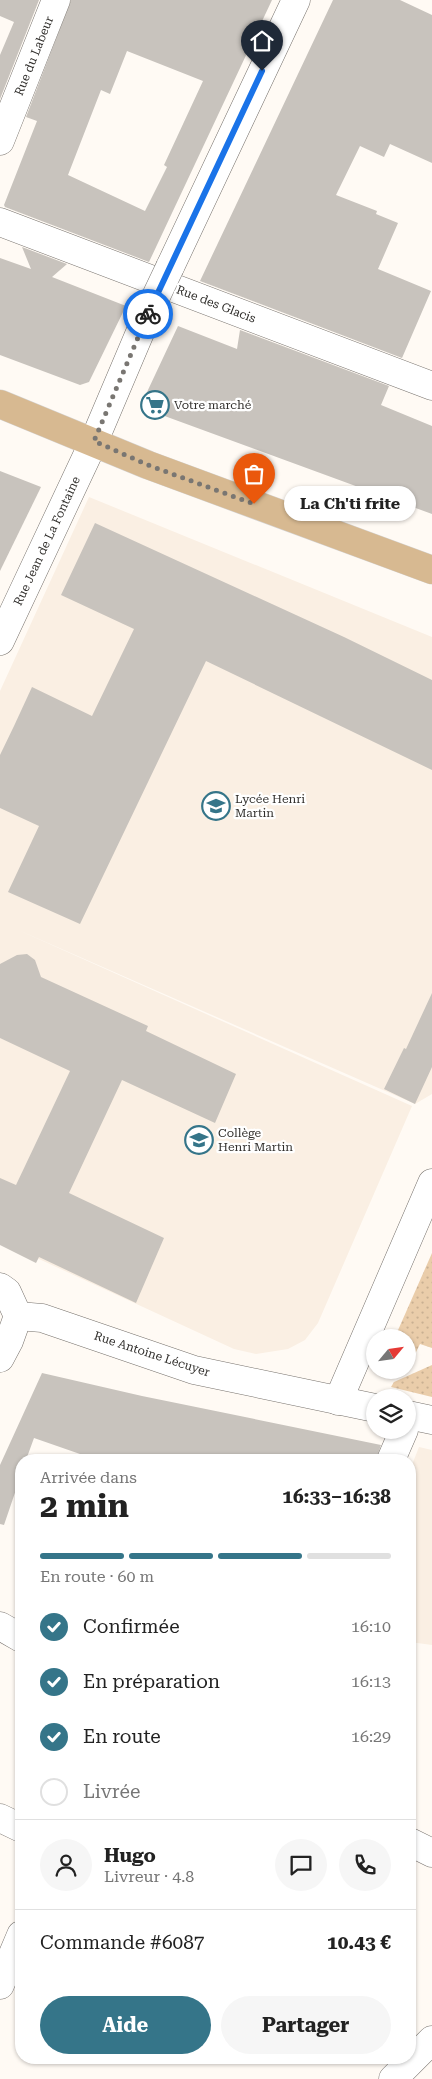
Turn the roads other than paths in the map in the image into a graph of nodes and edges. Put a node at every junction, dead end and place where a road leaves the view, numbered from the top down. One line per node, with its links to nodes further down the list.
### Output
1 (56, 0): 3 (street, Rue du Labeur)
2 (296, 0): 7 (street, Rue Jean de La Fontaine, bridge)
3 (0, 141)
4 (0, 222): 5 (street, Rue des Glacis)
5 (432, 386)
6 (0, 404): 7 (main road)
7 (94, 441): 8 (main road); 9 (street, Rue Jean de La Fontaine)
8 (432, 570)
9 (0, 641)
10 (432, 1183): 14 (street)
11 (0, 1287): 12 (street)
12 (18, 1316): 13 (street); 14 (street, Rue Antoine Lécuyer)
13 (0, 1358)
14 (338, 1401): 15 (street, Rue Antoine Lécuyer)
15 (366, 1406)
16 (402, 1439): 17 (street)
17 (394, 1454)
18 (0, 1626): 19 (street)
19 (15, 1635)
20 (0, 1818): 21 (street)
21 (15, 1825)
22 (416, 1845): 23 (street)
23 (432, 1852)
24 (15, 1948): 25 (street)
25 (0, 1984)
26 (432, 2040): 27 (street)
27 (416, 2056)
28 (408, 2064): 29 (street)
29 (393, 2079)

